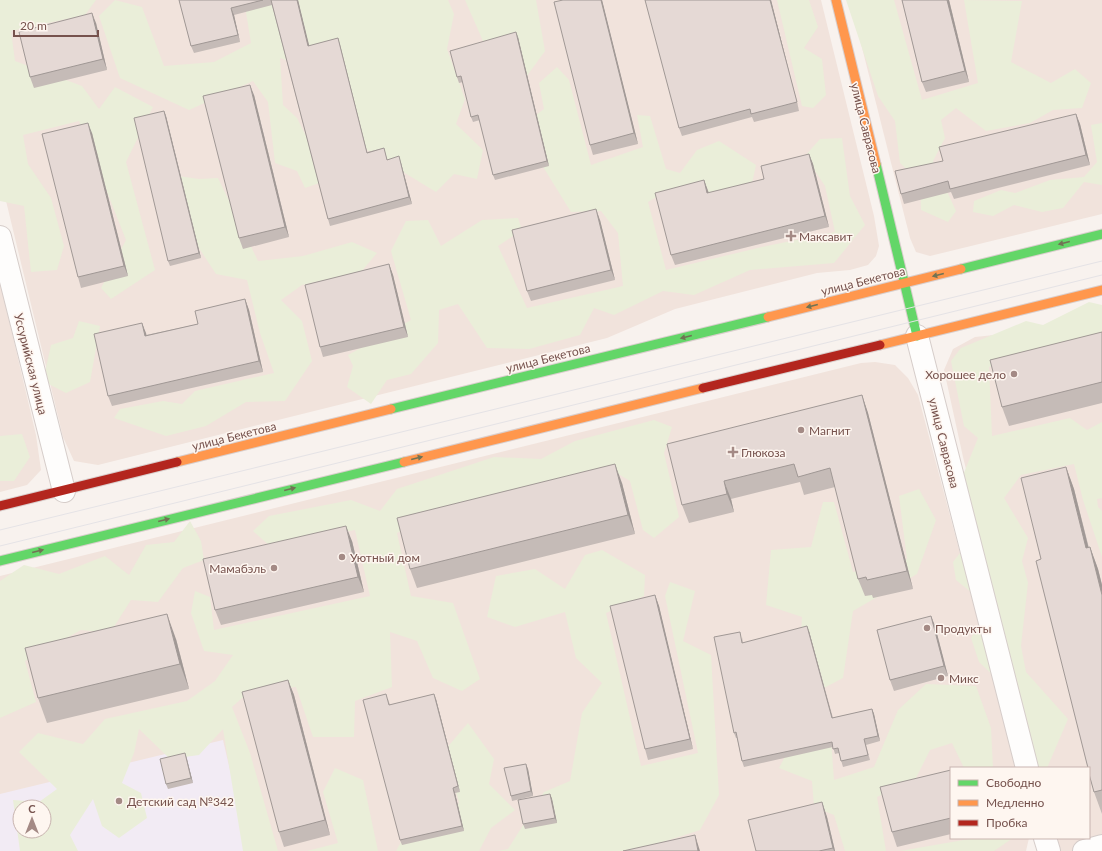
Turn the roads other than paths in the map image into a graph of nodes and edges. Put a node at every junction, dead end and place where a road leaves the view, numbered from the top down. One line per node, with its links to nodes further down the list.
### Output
1 (836, 0): 4 (main road, улица Саврасова)
2 (1102, 234): 4 (main road, улица Бекетова, one-way to 4)
3 (0, 238): 7 (street, Уссурийская улица)
4 (904, 283): 6 (main road, улица Саврасова); 7 (main road, улица Бекетова, one-way to 7)
5 (1102, 290): 6 (main road)
6 (917, 336): 9 (main road, one-way to 6); 10 (street, улица Саврасова)
7 (64, 490): 8 (main road, улица Бекетова)
8 (0, 506)
9 (0, 561)
10 (1027, 767)
11 (1045, 839): 13 (street)
12 (1102, 846): 14 (street)
13 (1049, 851)
14 (1084, 851)

